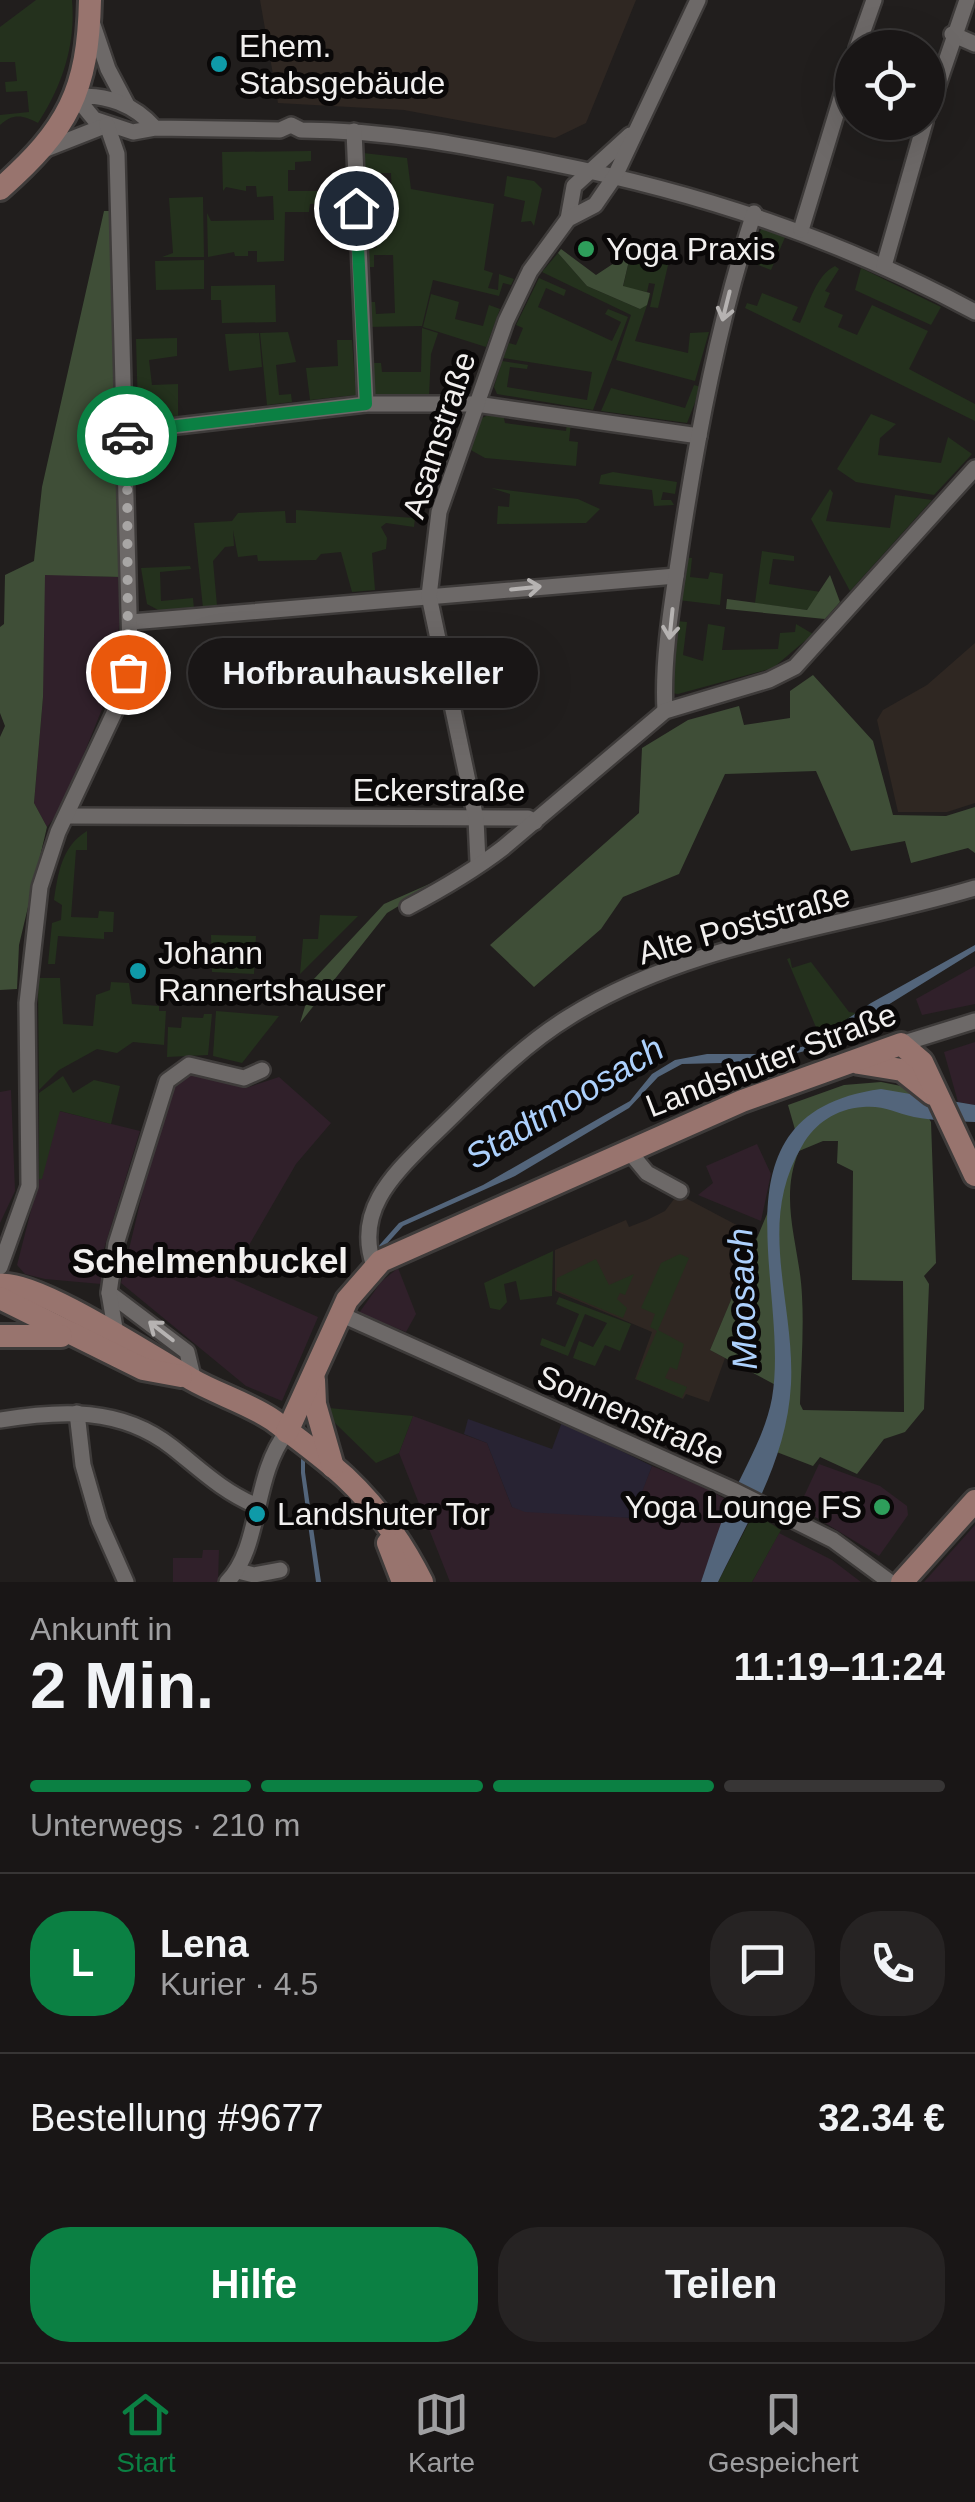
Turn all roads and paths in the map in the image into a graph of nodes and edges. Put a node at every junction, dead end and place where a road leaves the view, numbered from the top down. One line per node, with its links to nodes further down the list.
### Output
1 (698, 0): 16 (street, Asamstraße)
2 (874, 0): 5 (street)
3 (967, 0): 6 (street)
4 (90, 7): 9 (main road); 10 (street)
5 (863, 30)
6 (952, 34): 7 (street); 8 (street)
7 (975, 44)
8 (945, 57)
9 (76, 97): 10 (street); 12 (street); 18 (main road)
10 (127, 105): 13 (street)
11 (835, 118): 25 (street)
12 (108, 125): 14 (street); 18 (street); 19 (street)
13 (155, 128): 14 (street); 15 (street)
14 (127, 131): 19 (street)
15 (354, 131): 20 (street); 28 (street)
16 (633, 132): 20 (street, Asamstraße); 21 (street, Asamstraße)
17 (920, 140): 26 (street)
18 (43, 151): 22 (main road)
19 (117, 154): 30 (street)
20 (589, 170): 21 (street); 24 (street, Asamstraße)
21 (615, 176): 23 (street); 24 (street, Asamstraße)
22 (0, 189)
23 (754, 213): 25 (street); 31 (street, one-way to 31)
24 (568, 219): 29 (street, Asamstraße)
25 (801, 230): 26 (street)
26 (884, 266): 27 (street)
27 (975, 312)
28 (366, 404): 29 (street); 30 (street)
29 (476, 404): 31 (street); 34 (street, Asamstraße)
30 (126, 432): 35 (street)
31 (699, 436): 33 (street)
32 (975, 468): 36 (street, Eckerstraße)
33 (676, 576): 34 (street, one-way to 33); 36 (street, one-way to 36)
34 (429, 596): 35 (street); 38 (street, Asamstraße)
35 (131, 622): 37 (street)
36 (665, 712): 39 (street, Eckerstraße)
37 (67, 816): 38 (street, Eckerstraße); 52 (street)
38 (476, 819): 39 (street, Eckerstraße); 40 (street, Asamstraße)
39 (535, 822): 40 (street)
40 (478, 862): 42 (street)
41 (975, 888): 51 (street, Alte Poststraße)
42 (408, 907)
43 (975, 1021): 44 (street, Landshuter Straße)
44 (901, 1044): 45 (main road, Landshuter Straße); 47 (main road)
45 (848, 1063): 47 (main road); 48 (main road, Landshuter Straße)
46 (262, 1070): 54 (street)
47 (935, 1096): 49 (main road)
48 (628, 1150): 50 (street); 51 (main road, Landshuter Straße)
49 (975, 1175)
50 (680, 1190)
51 (374, 1266): 56 (main road)
52 (0, 1267)
53 (0, 1285): 57 (main road)
54 (109, 1293): 57 (street); 58 (street); 61 (street, one-way to 54)
55 (0, 1298): 57 (main road)
56 (340, 1314): 60 (main road); 74 (street, Sonnenstraße)
57 (80, 1327): 58 (main road); 59 (main road); 61 (main road)
58 (116, 1334): 61 (main road)
59 (0, 1336)
60 (314, 1376): 64 (main road); 65 (main road)
61 (192, 1380): 64 (main road)
62 (77, 1414): 63 (street); 67 (street); 71 (street)
63 (0, 1420)
64 (287, 1432): 65 (main road); 67 (street)
65 (333, 1466): 68 (main road)
66 (975, 1501): 75 (main road)
67 (255, 1506): 70 (street)
68 (374, 1507): 72 (main road); 73 (main road)
69 (280, 1570): 70 (street)
70 (233, 1577)
71 (120, 1580)
72 (403, 1582)
73 (422, 1582)
74 (890, 1582)
75 (902, 1582)

